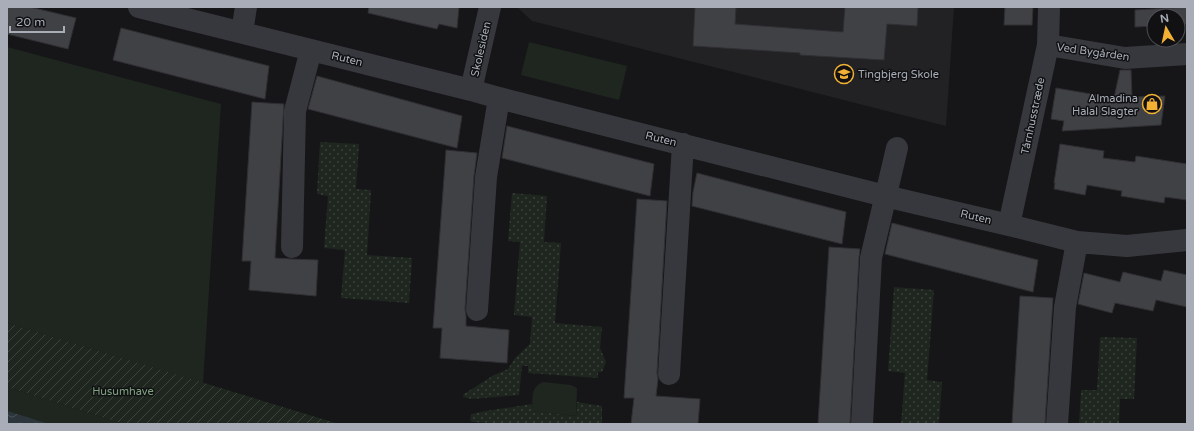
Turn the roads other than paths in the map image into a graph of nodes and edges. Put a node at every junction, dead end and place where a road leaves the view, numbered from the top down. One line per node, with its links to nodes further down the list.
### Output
1 (139, 7): 5 (street, Ruten)
2 (246, 7): 5 (street)
3 (490, 7): 9 (street, Skolesiden)
4 (1049, 7): 6 (street, Tårnhusstræde)
5 (242, 32): 7 (street, Ruten)
6 (1048, 45): 8 (street, Ved Bygården); 14 (street, Tårnhusstræde)
7 (311, 50): 9 (street, Ruten); 17 (street)
8 (1187, 54)
9 (471, 90): 10 (street, Ruten)
10 (499, 98): 11 (street, Ruten); 18 (street)
11 (683, 144): 13 (street, Ruten); 19 (street)
12 (897, 148): 13 (street)
13 (885, 196): 14 (street, Ruten); 20 (street)
14 (1009, 225): 16 (street, Ruten)
15 (1187, 240): 16 (street, Ruten)
16 (1077, 242): 21 (street)
17 (292, 247)
18 (477, 310)
19 (669, 374)
20 (862, 424)
21 (1057, 424)

